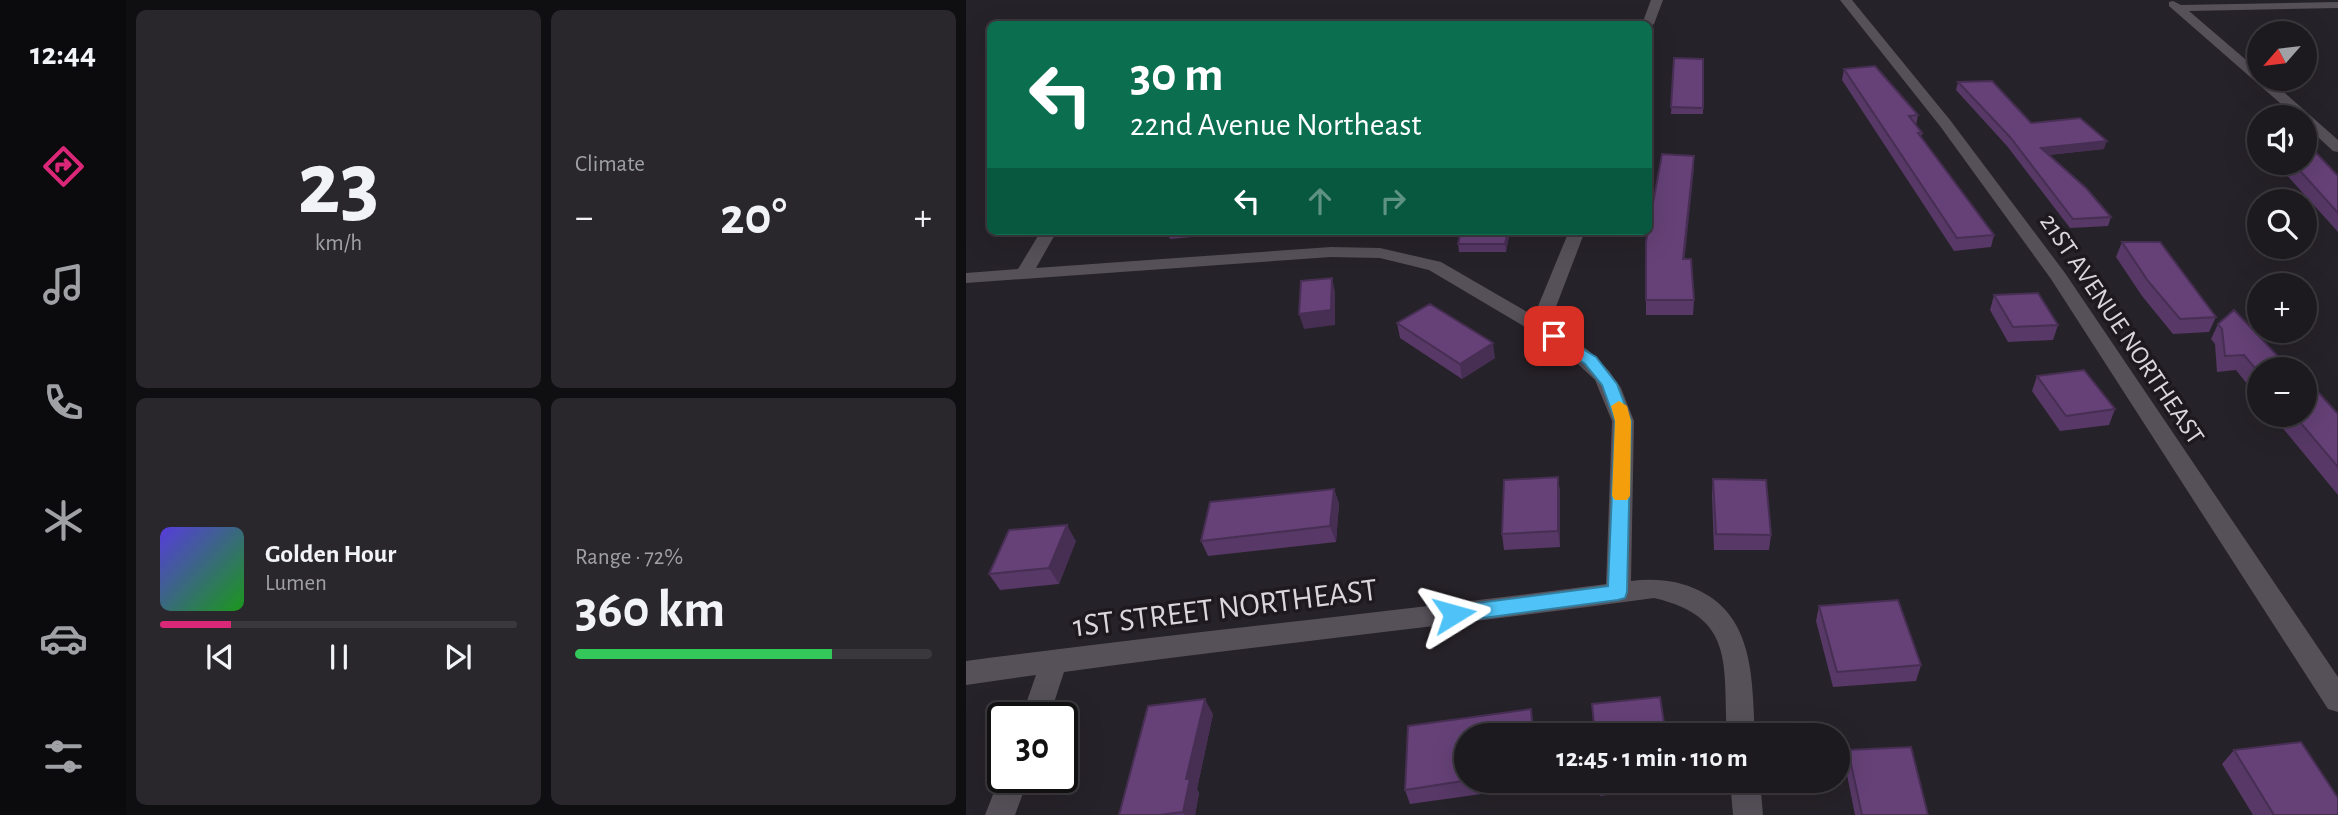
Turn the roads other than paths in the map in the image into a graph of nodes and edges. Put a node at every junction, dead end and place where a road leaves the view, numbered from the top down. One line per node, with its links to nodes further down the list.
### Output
1 (1657, 0): 5 (street)
2 (1846, 0): 19 (street, 21ST AVENUE NORTHEAST)
3 (2337, 2): 4 (street)
4 (2174, 4): 6 (street)
5 (1649, 21)
6 (2247, 67)
7 (2274, 91): 8 (street)
8 (2290, 105)
9 (2317, 129): 10 (street)
10 (2338, 148)
11 (1047, 235): 13 (street)
12 (1575, 235): 15 (street)
13 (1024, 273): 14 (street); 15 (street)
14 (966, 278)
15 (1539, 327): 16 (street)
16 (1618, 592): 17 (street, 1ST STREET NORTHEAST); 21 (street, 1ST STREET NORTHEAST)
17 (1054, 662): 18 (street, 1ST STREET NORTHEAST); 20 (street)
18 (966, 673)
19 (2338, 700)
20 (1040, 702)
21 (1740, 723)
22 (1008, 793): 24 (street)
23 (1746, 793): 25 (street)
24 (1000, 815)
25 (1748, 815)

